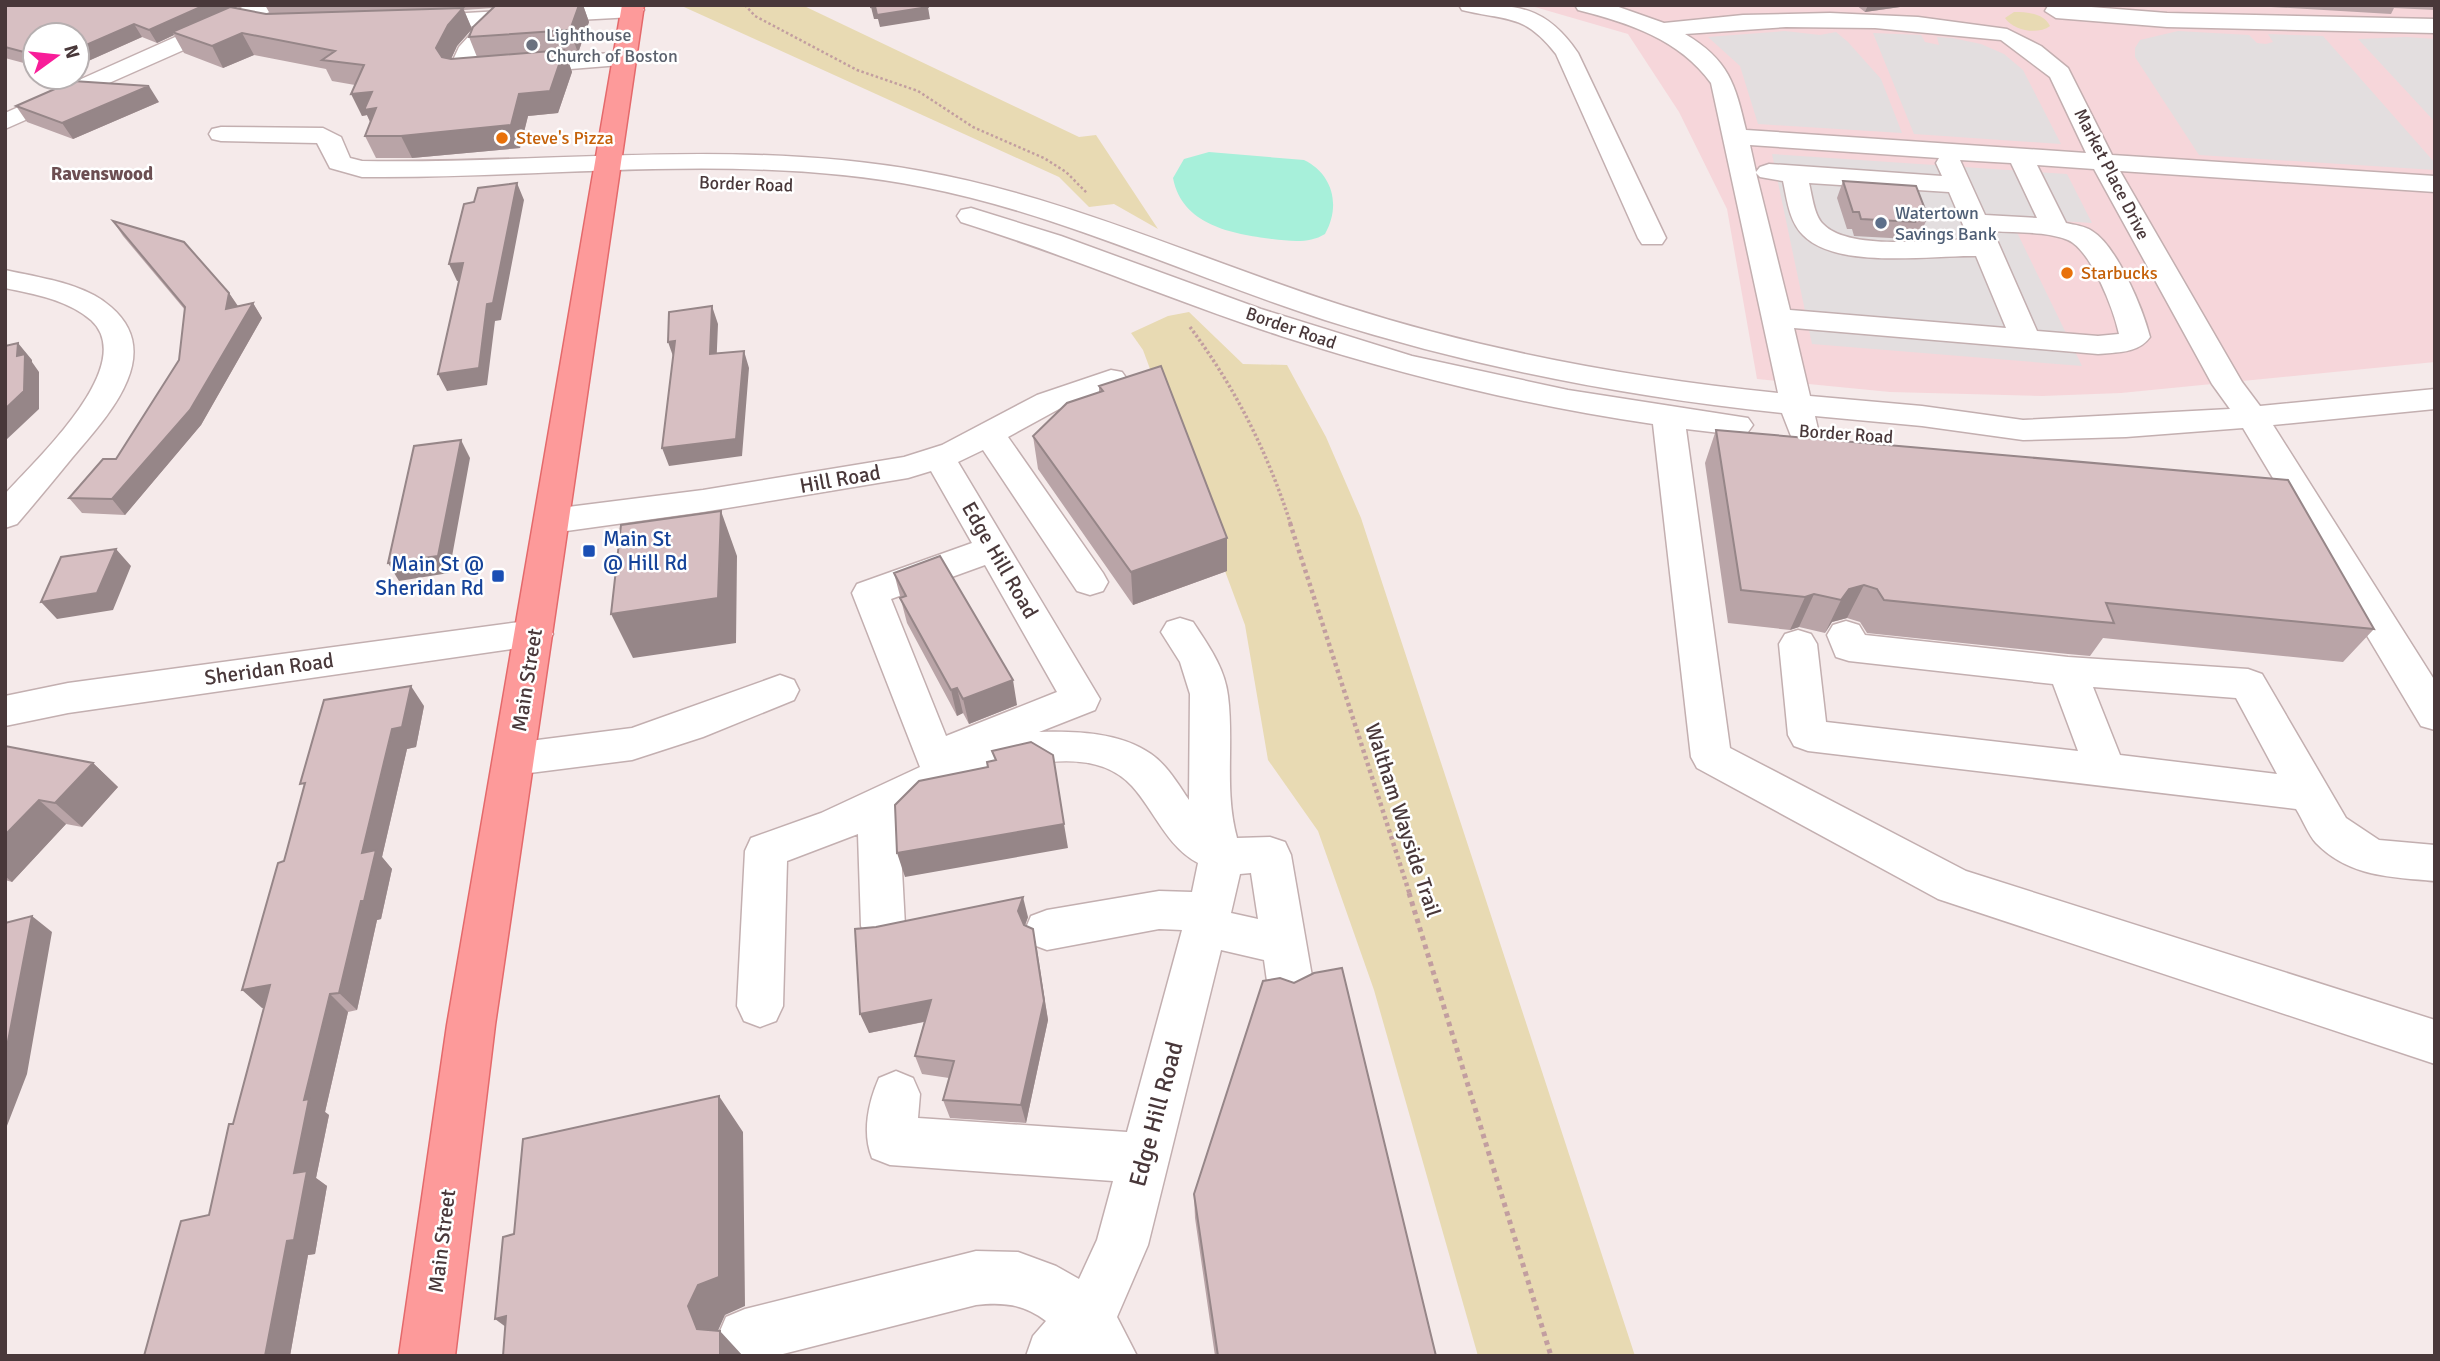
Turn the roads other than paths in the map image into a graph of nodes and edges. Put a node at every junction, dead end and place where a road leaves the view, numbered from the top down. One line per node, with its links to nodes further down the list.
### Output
1 (1471, 5): 30 (street)
2 (1586, 5): 11 (street)
3 (633, 7): 6 (street); 14 (main road, Main Street)
4 (2044, 7): 7 (street); 13 (street)
5 (269, 15): 16 (street)
6 (498, 18): 8 (street); 14 (street)
7 (2167, 20): 10 (street); 13 (street)
8 (394, 24)
9 (1924, 24): 11 (street); 12 (street); 12 (street)
10 (2435, 26)
11 (1661, 30): 19 (street)
12 (2005, 36): 13 (street, Market Place Drive)
13 (2068, 47): 22 (street, Market Place Drive)
14 (625, 59): 25 (main road, Main Street)
15 (5, 92): 16 (street)
16 (47, 104): 17 (street)
17 (5, 122)
18 (221, 134): 25 (street)
19 (1736, 137): 20 (street); 23 (street)
20 (1944, 151): 21 (street); 27 (street)
21 (2020, 156): 22 (street); 29 (street)
22 (2104, 162): 26 (street); 37 (street, Market Place Drive)
23 (1743, 171): 24 (street); 33 (street)
24 (1794, 174): 27 (street); 31 (street)
25 (606, 176): 38 (street, Border Road); 39 (street, Border Road); 43 (main road, Main Street)
26 (2435, 184)
27 (1959, 185): 28 (street)
28 (1975, 222): 29 (street); 31 (street)
29 (2055, 228): 34 (street)
30 (1652, 238)
31 (1986, 248): 34 (street)
32 (5, 279): 42 (street)
33 (1776, 318): 34 (street); 39 (street)
34 (2026, 339)
35 (1111, 379): 40 (street, Hill Road)
36 (2435, 399): 37 (street, Border Road)
37 (2253, 416): 39 (street, Border Road); 53 (street, Market Place Drive)
38 (1668, 417): 39 (street, Border Road); 66 (street)
39 (1800, 418)
40 (989, 435): 41 (street, Hill Road); 45 (street)
41 (939, 457): 43 (street, Hill Road); 44 (street, Edge Hill Road)
42 (5, 516)
43 (552, 521): 47 (main road, Main Street)
44 (993, 549): 44 (street, Edge Hill Road)
45 (1090, 582)
46 (1180, 632): 58 (street)
47 (534, 634): 52 (street, Sheridan Road); 54 (main road, Main Street)
48 (1846, 635): 50 (street)
49 (1798, 644): 55 (street)
50 (2068, 671): 55 (street); 56 (street)
51 (779, 690): 54 (street)
52 (5, 711)
53 (2435, 715)
54 (514, 759): 71 (main road, Main Street)
55 (2105, 770): 56 (street)
56 (2309, 794): 59 (street)
57 (878, 805): 58 (street); 61 (street); 65 (street)
58 (1220, 854): 60 (street, Edge Hill Road); 63 (street)
59 (2435, 863)
60 (1207, 919): 62 (street); 63 (street); 68 (street, Edge Hill Road)
61 (883, 926)
62 (1047, 930)
63 (1283, 944): 64 (street)
64 (1291, 988)
65 (760, 1006)
66 (2435, 1042)
67 (896, 1094): 68 (street)
68 (1145, 1158): 70 (street, Edge Hill Road)
69 (746, 1336): 70 (street)
70 (1083, 1343)
71 (427, 1356)

